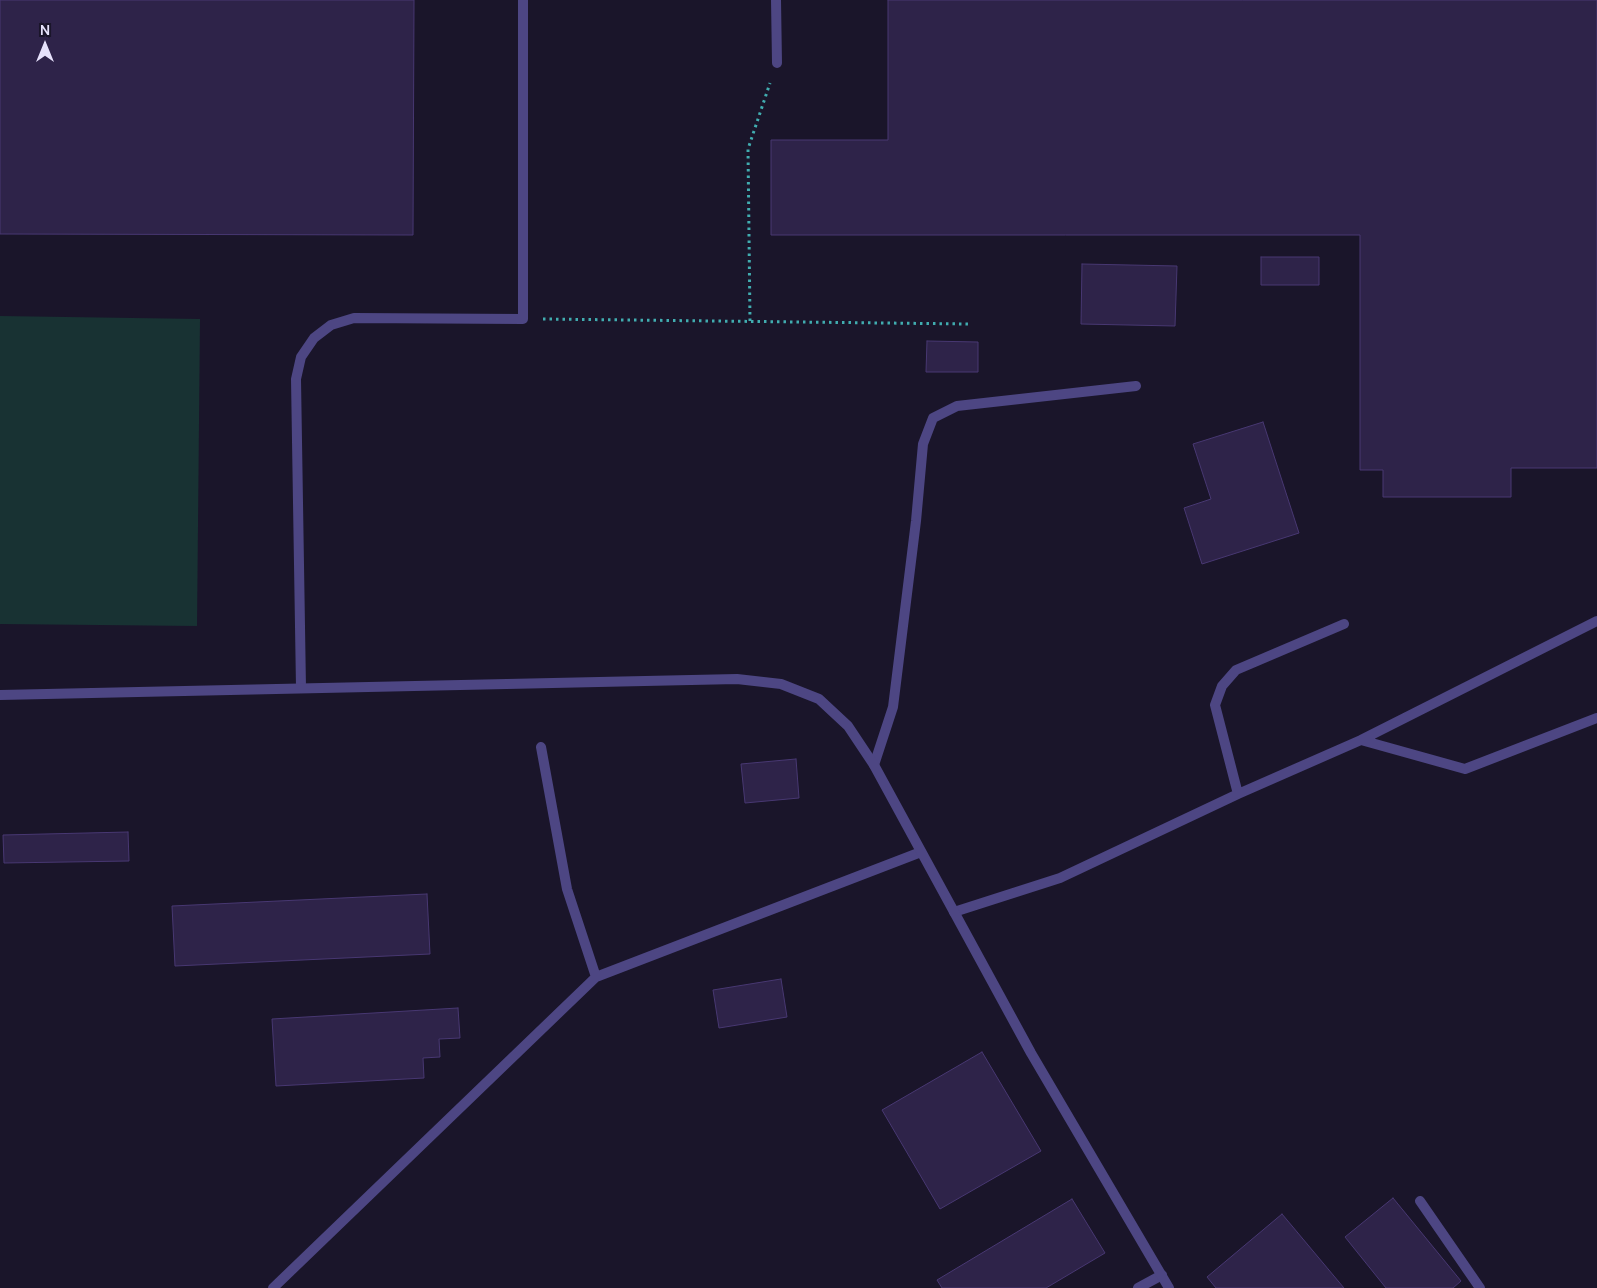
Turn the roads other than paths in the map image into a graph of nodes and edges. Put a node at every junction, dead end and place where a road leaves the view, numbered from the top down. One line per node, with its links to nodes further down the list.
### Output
1 (523, 0): 7 (street)
2 (776, 0): 3 (street)
3 (777, 63)
4 (1136, 386): 12 (street)
5 (1597, 621): 10 (street)
6 (1344, 624): 13 (street)
7 (301, 688): 8 (street); 12 (street)
8 (0, 694)
9 (1597, 718): 10 (street)
10 (1361, 740): 13 (street)
11 (541, 747): 16 (street)
12 (874, 765): 14 (street)
13 (1238, 794): 15 (street)
14 (922, 852): 15 (street); 16 (street)
15 (954, 912): 18 (street)
16 (596, 977): 19 (street)
17 (1420, 1201): 22 (street)
18 (1162, 1275): 20 (street); 21 (street)
19 (273, 1288)
20 (1138, 1288)
21 (1169, 1288)
22 (1480, 1288)

